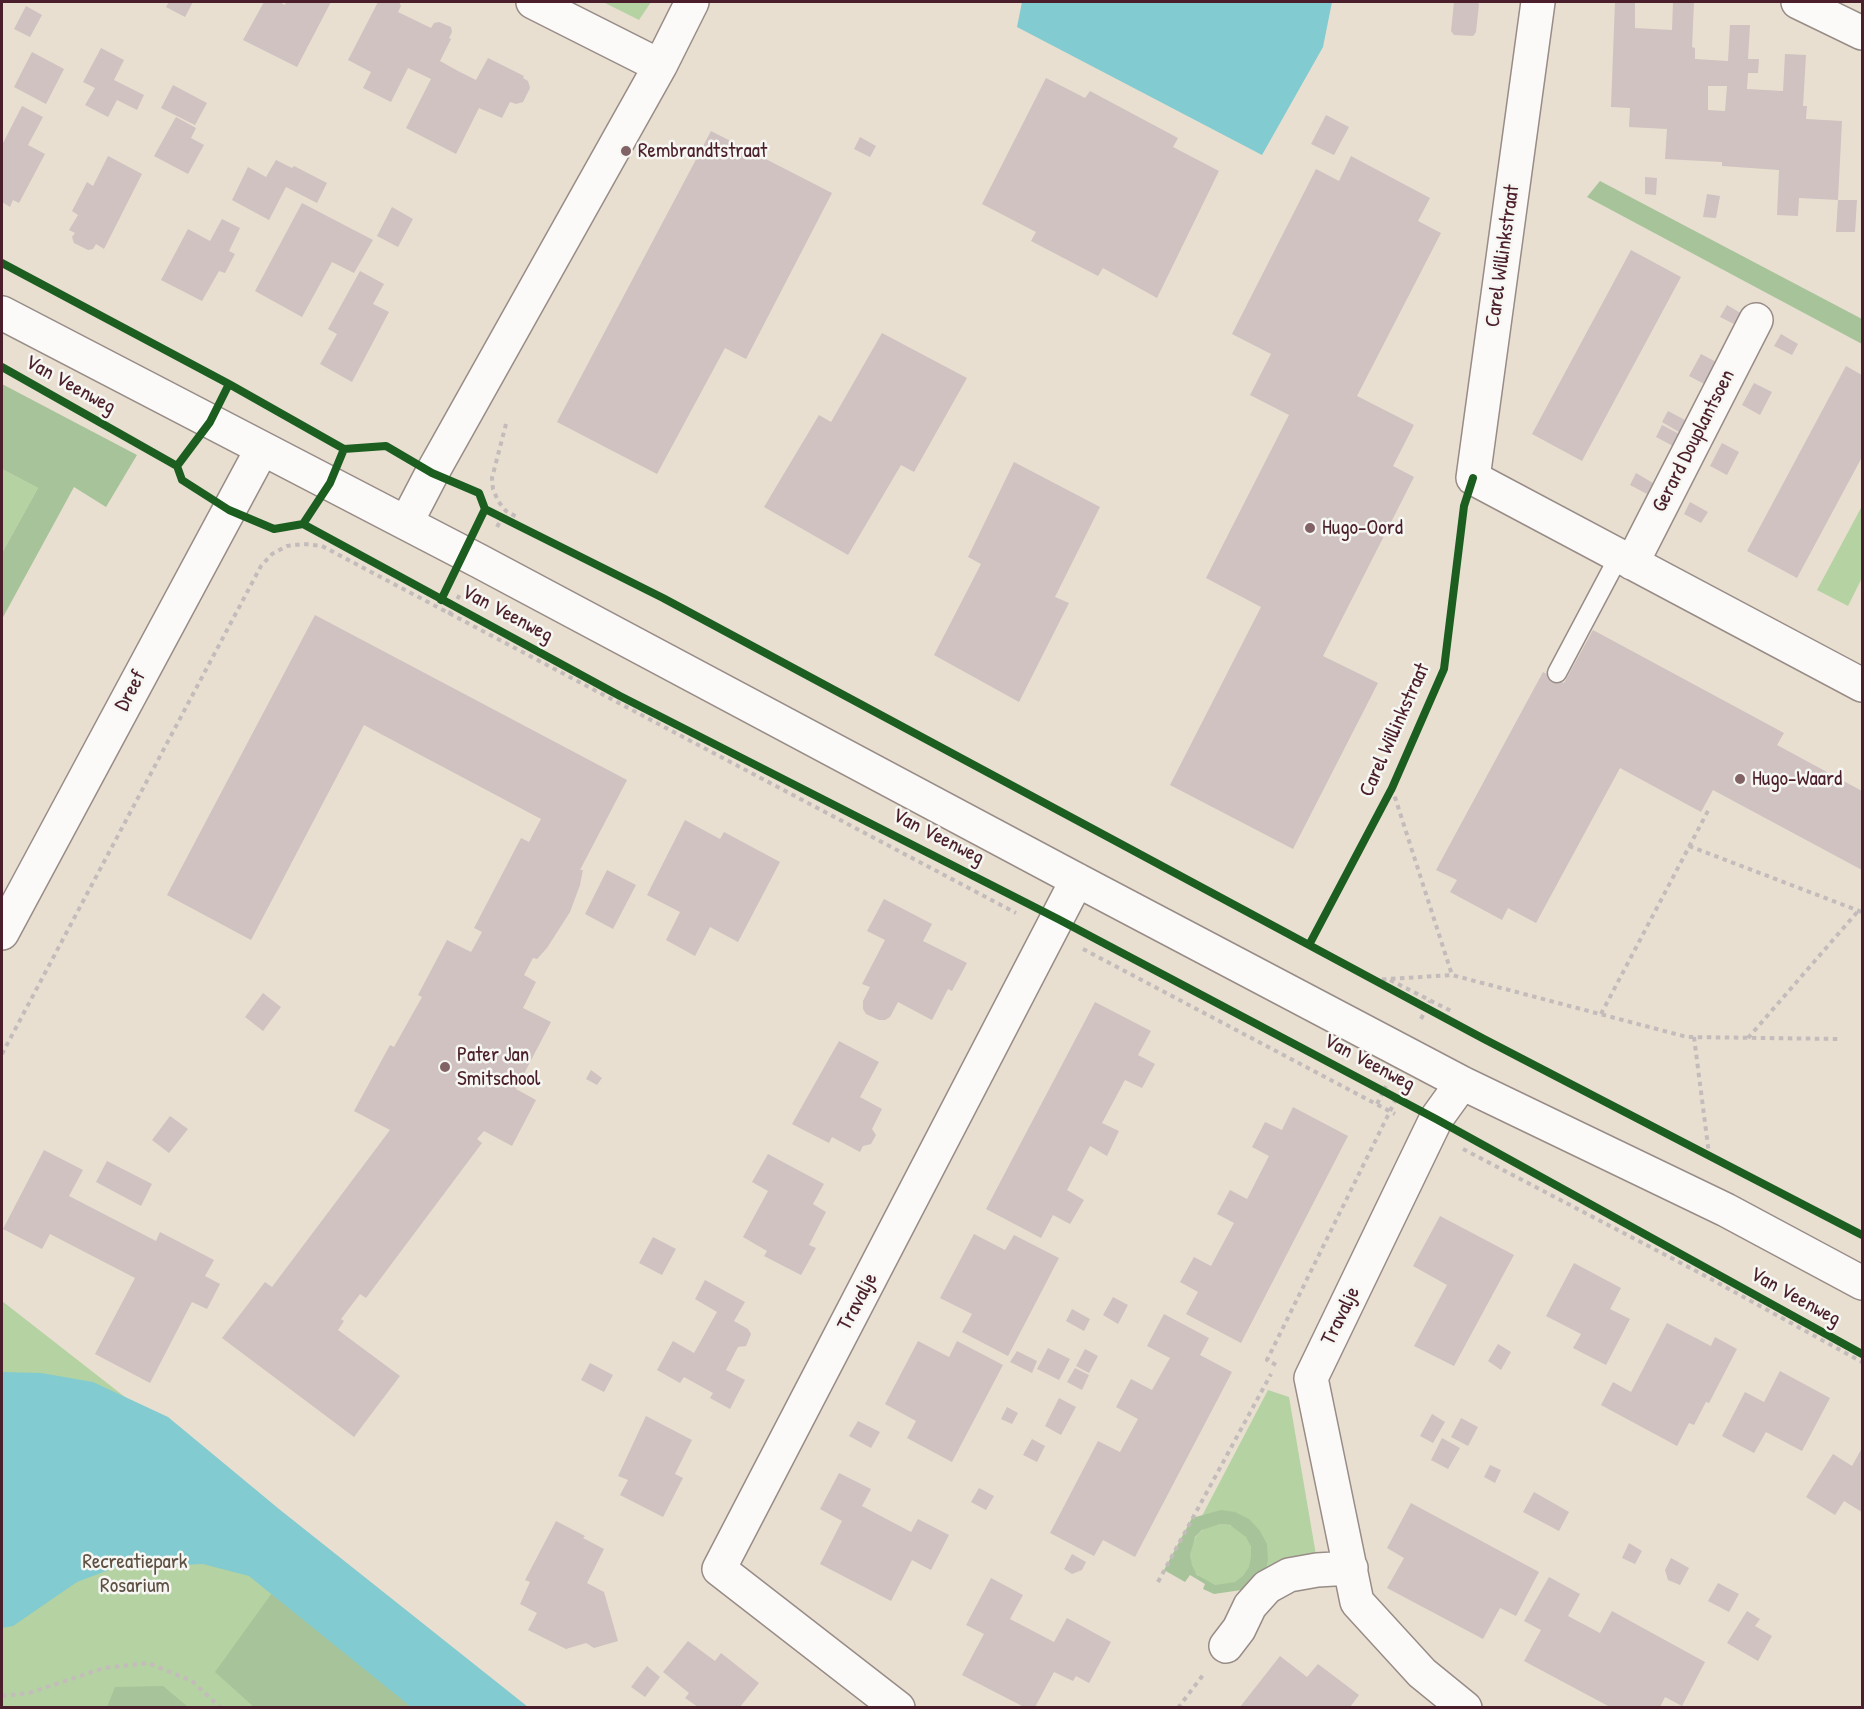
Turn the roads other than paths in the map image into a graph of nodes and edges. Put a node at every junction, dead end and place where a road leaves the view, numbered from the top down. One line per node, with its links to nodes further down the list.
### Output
1 (533, 2): 6 (street)
2 (692, 2): 6 (street)
3 (1538, 2): 11 (street, Carel Willinkstraat)
4 (1798, 2): 5 (street)
5 (1863, 33)
6 (660, 66): 10 (street)
7 (2, 313): 9 (street, Van Veenweg)
8 (1756, 320): 11 (street, Gerard Douplantsoen)
9 (262, 449): 10 (street, Van Veenweg); 15 (street, Dreef)
10 (406, 523): 14 (street, Van Veenweg)
11 (1625, 559): 12 (lane); 13 (street)
12 (1557, 673)
13 (1863, 685)
14 (1077, 880): 16 (street, Van Veenweg); 20 (street, Travalje)
15 (2, 933)
16 (1462, 1083): 17 (street, Van Veenweg); 18 (street, Travalje)
17 (1863, 1283)
18 (1351, 1568): 19 (street); 21 (street, Travalje)
19 (1226, 1646)
20 (898, 1707)
21 (1465, 1707)

